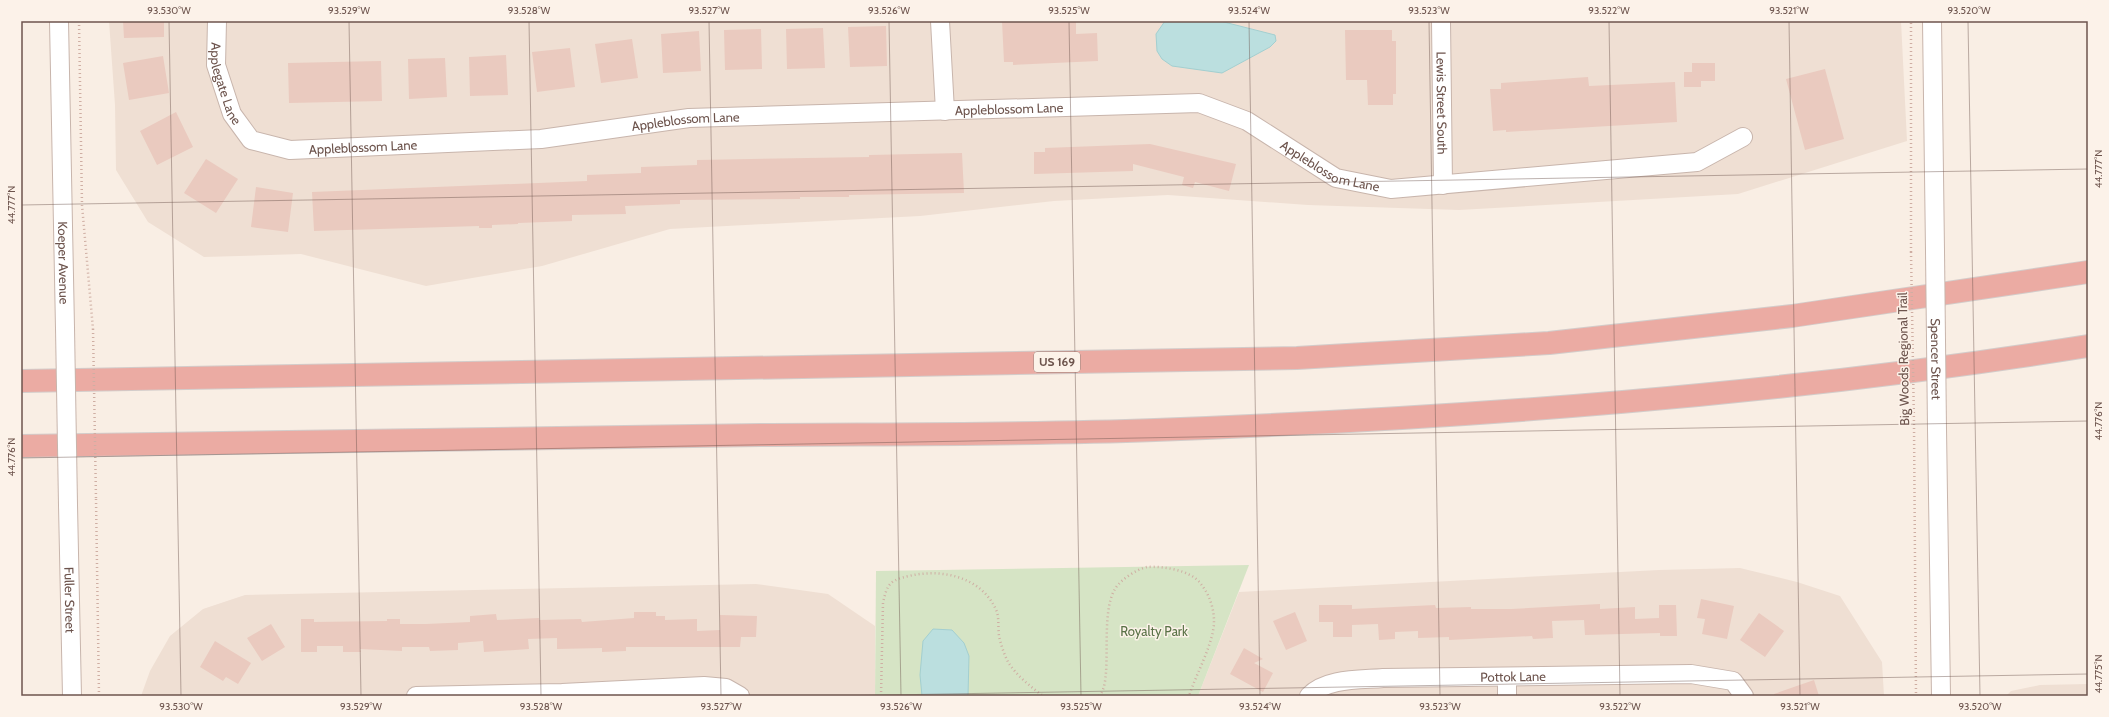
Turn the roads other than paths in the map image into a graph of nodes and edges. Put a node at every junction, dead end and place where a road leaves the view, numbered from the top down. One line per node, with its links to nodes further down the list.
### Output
1 (58, 21): 14 (street, Koeper Avenue, bridge)
2 (217, 21): 8 (street, Applegate Lane)
3 (940, 21): 6 (street)
4 (1441, 21): 9 (street, Lewis Street South)
5 (1932, 21): 23 (street, Spencer Street, bridge)
6 (945, 111): 8 (street, Appleblossom Lane); 9 (street, Appleblossom Lane)
7 (1743, 137): 9 (street, Appleblossom Lane)
8 (251, 140)
9 (1443, 185)
10 (2088, 272): 12 (highway, US 169)
11 (2088, 346): 13 (highway)
12 (21, 381)
13 (21, 446)
14 (68, 505): 17 (street, Fuller Street)
15 (1507, 677): 20 (street, Pottok Lane); 21 (street); 22 (street, Pottok Lane)
16 (562, 694): 18 (street); 19 (street)
17 (72, 696)
18 (416, 696)
19 (740, 696)
20 (1309, 696)
21 (1507, 696)
22 (1744, 696)
23 (1941, 696)

